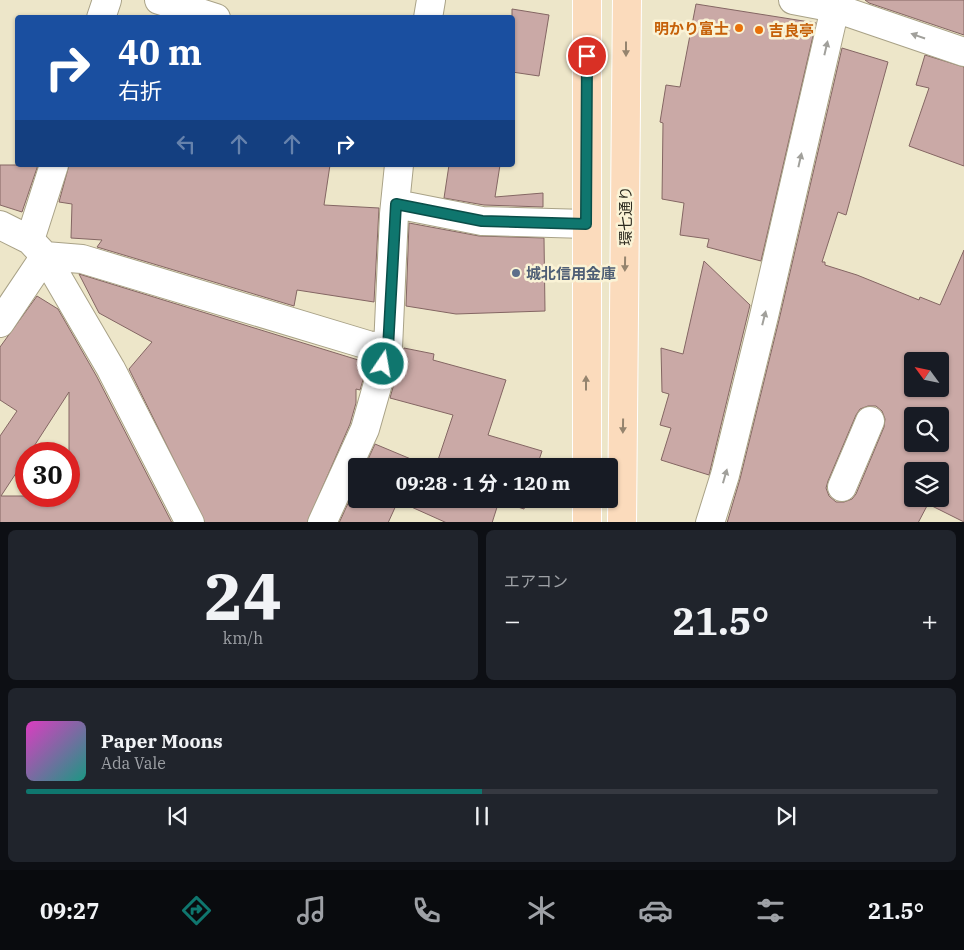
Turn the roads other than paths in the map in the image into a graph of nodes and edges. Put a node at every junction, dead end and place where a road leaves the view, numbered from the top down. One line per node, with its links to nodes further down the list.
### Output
1 (107, 0): 8 (street)
2 (158, 0): 9 (street)
3 (431, 0): 10 (street)
4 (587, 0): 15 (main road)
5 (627, 0): 27 (main road, 環七通り, one-way to 27)
6 (793, 0): 7 (street)
7 (835, 4): 11 (street, one-way to 7); 28 (street, one-way to 7)
8 (102, 15)
9 (206, 15)
10 (428, 15)
11 (964, 52)
12 (54, 167): 17 (street)
13 (399, 167): 14 (street)
14 (396, 204): 15 (street); 19 (street)
15 (586, 224): 21 (main road, one-way to 15)
16 (0, 225): 17 (street)
17 (37, 248): 18 (street); 19 (street); 24 (street)
18 (0, 323)
19 (388, 348): 25 (street)
20 (870, 421): 22 (street)
21 (587, 458)
22 (842, 487)
23 (587, 508): 26 (main road)
24 (190, 522)
25 (322, 522)
26 (587, 522)
27 (622, 522)
28 (710, 522)

